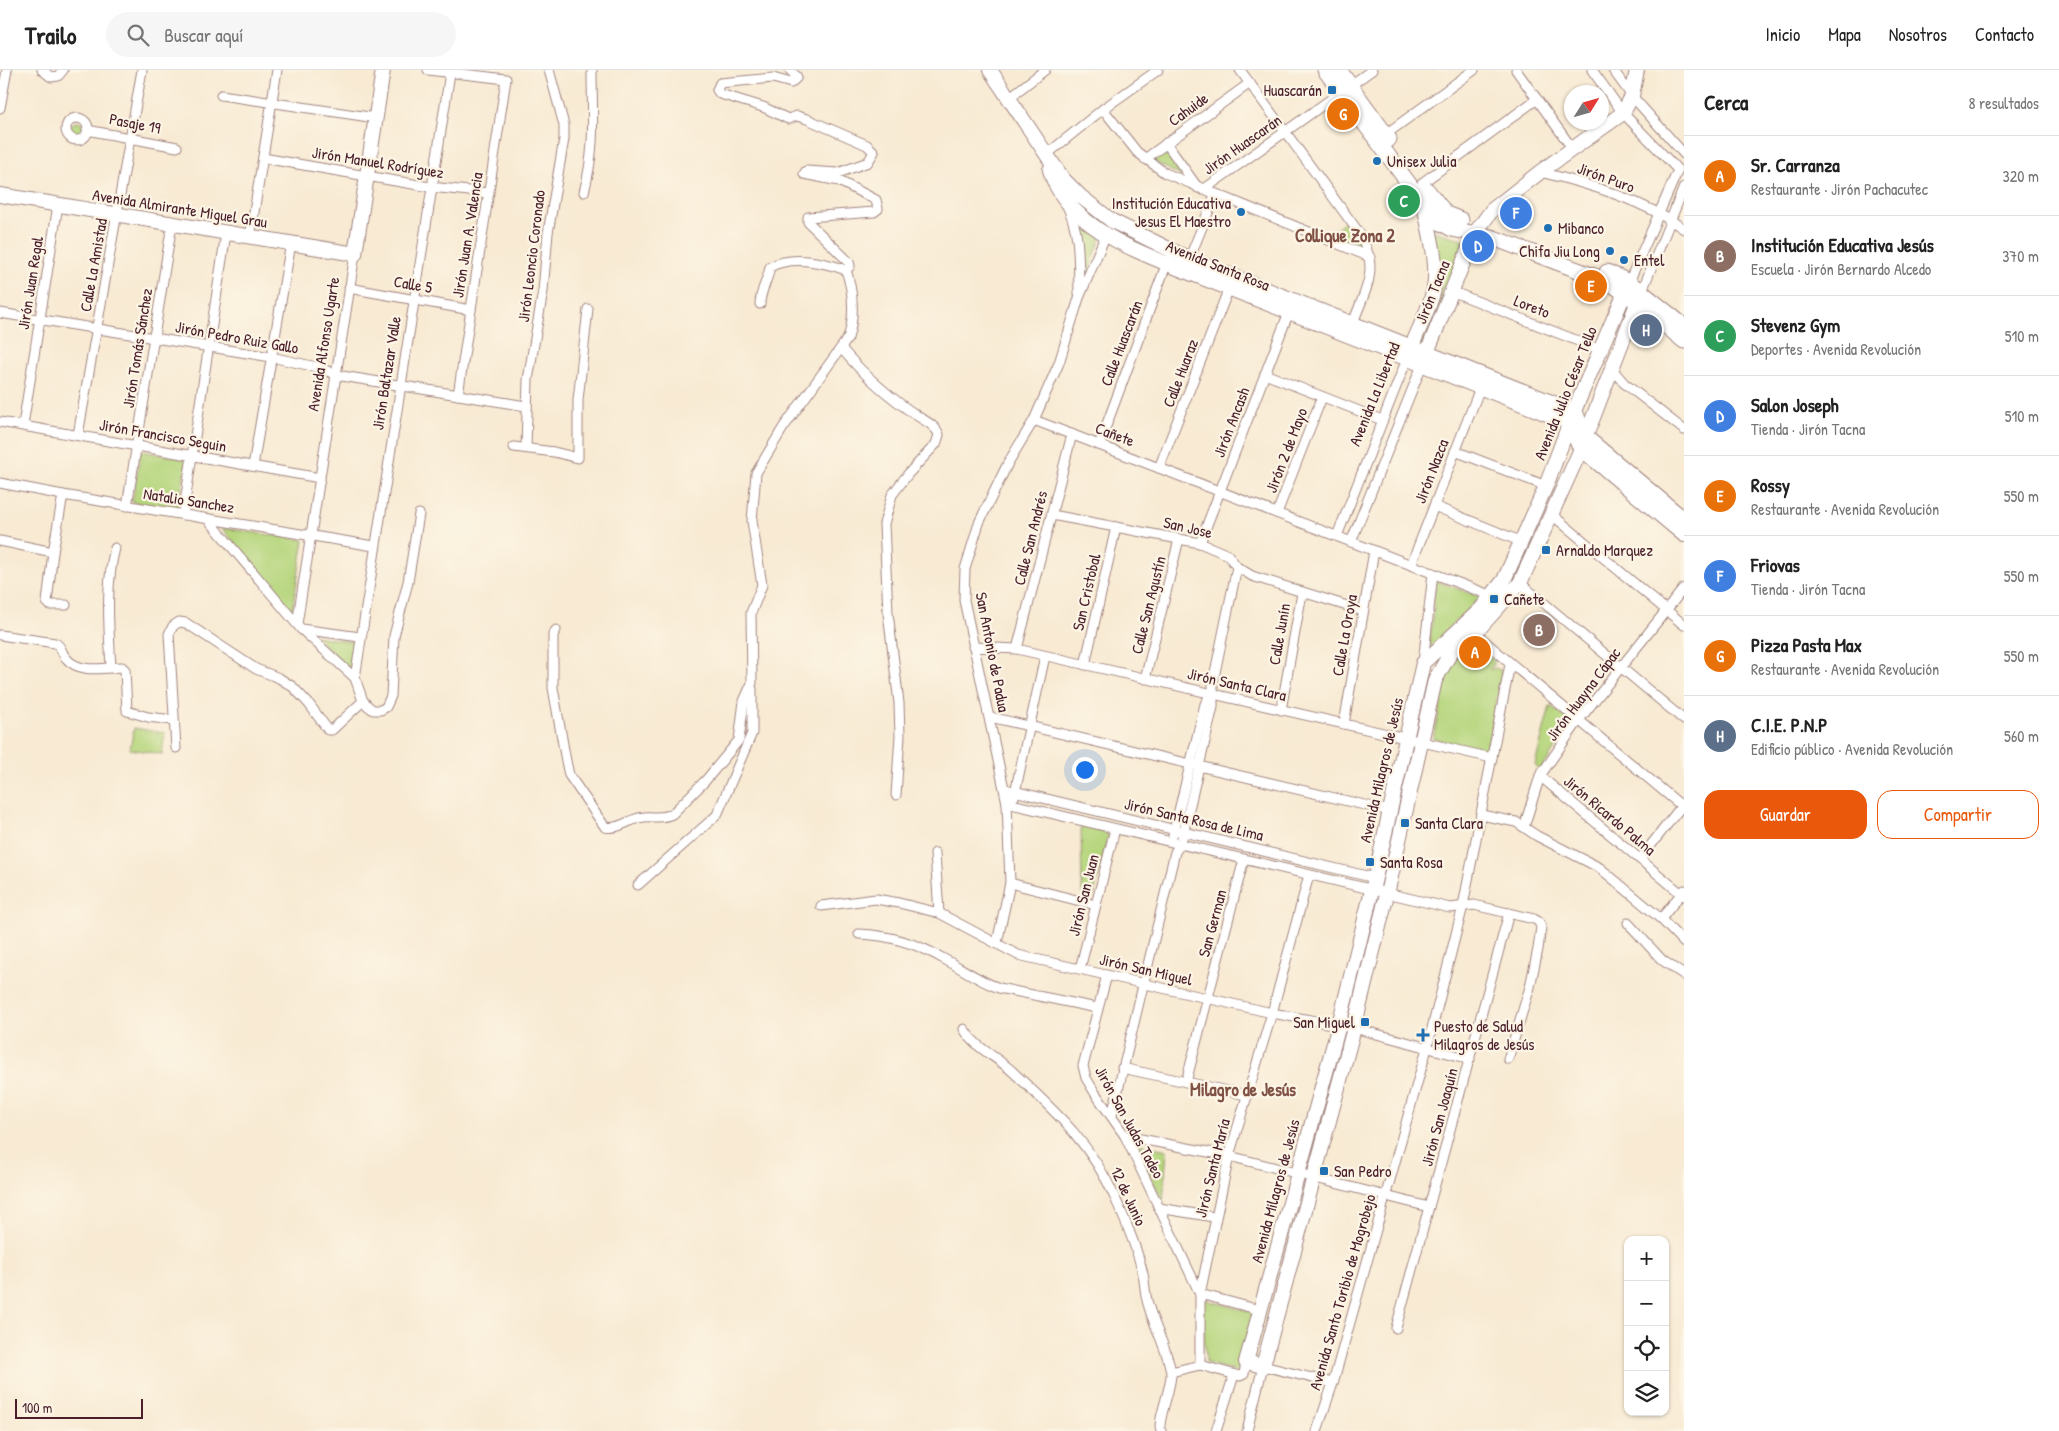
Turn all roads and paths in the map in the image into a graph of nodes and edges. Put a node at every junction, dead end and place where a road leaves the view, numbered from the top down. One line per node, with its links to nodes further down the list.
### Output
1 (7, 70): 31 (street)
2 (42, 70): 3 (street)
3 (63, 70)
4 (142, 70): 38 (street, Calle La Amistad)
5 (277, 70): 30 (street)
6 (384, 70): 34 (street, Avenida Alfonso Ugarte)
7 (428, 70): 23 (street)
8 (549, 70): 107 (street, Jirón Leoncio Coronado)
9 (592, 70): 52 (street)
10 (790, 70): 76 (street)
11 (990, 70): 28 (street)
12 (1045, 70): 28 (street)
13 (1158, 70): 32 (street)
14 (1240, 70): 24 (street)
15 (1325, 70): 25 (main road)
16 (1338, 70): 25 (main road)
17 (1372, 70): 25 (street, Jirón Huascarán)
18 (1474, 70): 37 (street)
19 (1516, 70): 29 (street)
20 (1592, 70): 33 (street)
21 (1613, 70): 27 (street)
22 (1637, 70): 27 (street)
23 (457, 72): 49 (street, Jirón Baltazar Valle); 53 (street, Jirón Juan A. Valencia)
24 (1250, 83): 36 (street); 39 (street, Cahuide)
25 (1345, 89): 36 (street, Jirón Huascarán); 37 (main road); 57 (main road)
26 (220, 95): 30 (street)
27 (1632, 96): 33 (street); 42 (street)
28 (1010, 97): 43 (street)
29 (1537, 99): 41 (street); 48 (street)
30 (272, 103): 34 (street); 44 (street)
31 (0, 108)
32 (1103, 109): 43 (street); 45 (street)
33 (1623, 113): 41 (street, Jirón Tacna); 61 (street, Avenida Julio César Tello)
34 (376, 118): 47 (street, Avenida Alfonso Ugarte)
35 (88, 130): 38 (street, Pasaje 19)
36 (1286, 132): 51 (street, Jirón Huascarán); 74 (street)
37 (1386, 134): 48 (main road)
38 (130, 138): 40 (street, Pasaje 19); 60 (street, Calle La Amistad)
39 (1166, 144): 45 (street, Cahuide); 51 (street)
40 (177, 146)
41 (1572, 148): 46 (street, Jirón Tacna)
42 (1684, 154)
43 (1046, 155): 54 (street, Avenida Santa Rosa); 59 (street, Avenida Santa Rosa)
44 (263, 158): 47 (street, Jirón Manuel Rodríguez); 70 (street)
45 (1145, 159): 51 (street)
46 (1540, 172): 61 (street, Jirón Puro); 65 (street, Jirón Tacna)
47 (367, 176): 49 (street, Jirón Manuel Rodríguez); 72 (street, Avenida Alfonso Ugarte)
48 (1422, 183): 65 (main road)
49 (430, 187): 53 (street, Jirón Manuel Rodríguez); 82 (street, Jirón Baltazar Valle)
50 (1684, 187): 62 (street, Avenida Julio César Tello)
51 (1201, 189): 55 (street)
52 (584, 192)
53 (489, 193): 84 (street, Jirón Juan A. Valencia)
54 (1061, 194): 59 (street, Avenida Santa Rosa); 68 (street, San Antonio de Padua)
55 (1215, 195): 74 (street); 75 (street)
56 (0, 196): 58 (street, Avenida Almirante Miguel Grau)
57 (1424, 204): 65 (main road); 97 (street, Avenida La Libertad)
58 (58, 205): 60 (street, Avenida Almirante Miguel Grau); 88 (street, Jirón Juan Regal)
59 (1090, 214): 63 (street, Avenida Santa Rosa); 68 (street); 69 (street, Avenida Santa Rosa)
60 (117, 215): 64 (street, Avenida Almirante Miguel Grau); 91 (street, Calle La Amistad)
61 (1660, 215): 62 (street, Jirón Puro); 80 (street, Avenida Julio César Tello)
62 (1671, 220): 66 (street, Jirón Puro); 80 (street, Avenida Julio César Tello)
63 (1112, 221): 69 (street, San Antonio de Padua); 73 (street, Avenida Santa Rosa)
64 (172, 224): 67 (street, Avenida Almirante Miguel Grau); 92 (street, Jirón Tomás Sánchez)
65 (1478, 229): 79 (street, Jirón Tacna); 80 (main road)
66 (1684, 229)
67 (226, 233): 70 (street, Avenida Almirante Miguel Grau); 94 (street)
68 (1077, 234): 81 (street, San Antonio de Padua)
69 (1106, 234): 73 (street, Avenida Santa Rosa); 81 (street, San Antonio de Padua)
70 (250, 237): 71 (street, Avenida Almirante Miguel Grau)
71 (291, 244): 72 (street, Avenida Almirante Miguel Grau); 98 (street)
72 (355, 254): 77 (street, Avenida Alfonso Ugarte)
73 (1169, 257): 75 (street, Avenida Santa Rosa); 118 (street, Calle Huascarán)
74 (1370, 257): 89 (street)
75 (1187, 265): 78 (street, Avenida Santa Rosa); 89 (street, Avenida Santa Rosa)
76 (846, 270): 83 (street); 95 (street)
77 (350, 288): 82 (street, Calle 5); 102 (street, Avenida Alfonso Ugarte)
78 (1229, 288): 86 (street, Avenida Santa Rosa); 124 (street, Calle Huaraz)
79 (1451, 291): 96 (street, Loreto); 99 (street, Jirón Tacna)
80 (1633, 292): 90 (main road); 93 (main road); 96 (street, Avenida Julio César Tello); 100 (street, Avenida Julio César Tello)
81 (1079, 298): 109 (street, San Antonio de Padua)
82 (413, 299): 84 (street, Calle 5); 103 (street, Jirón Baltazar Valle)
83 (760, 304)
84 (471, 310): 105 (street, Jirón Juan A. Valencia)
85 (588, 310): 120 (street)
86 (1289, 312): 97 (street, Avenida Santa Rosa); 101 (street, Jirón Ancash)
87 (0, 313): 88 (street, Jirón Pedro Ruiz Gallo)
88 (40, 319): 91 (street, Jirón Pedro Ruiz Gallo); 112 (street, Jirón Juan Regal)
89 (1353, 323): 97 (street, Avenida Santa Rosa)
90 (1684, 326)
91 (97, 329): 92 (street, Jirón Pedro Ruiz Gallo); 115 (street, Calle La Amistad)
92 (154, 338): 94 (street, Jirón Pedro Ruiz Gallo); 117 (street, Jirón Tomás Sánchez)
93 (1684, 341)
94 (208, 347): 98 (street, Jirón Pedro Ruiz Gallo); 122 (street)
95 (841, 348): 179 (street); 196 (street)
96 (1601, 350): 108 (street, Avenida Julio César Tello)
97 (1409, 353): 99 (street, Avenida Santa Rosa); 110 (street, Avenida La Libertad)
98 (271, 357): 102 (street, Jirón Pedro Ruiz Gallo); 123 (street)
99 (1424, 359): 104 (street, Avenida Santa Rosa); 108 (street, Avenida Santa Rosa); 145 (street, Jirón Tacna)
100 (1612, 369): 113 (street); 116 (street, Avenida Julio César Tello)
101 (1265, 374): 106 (street); 128 (street, Jirón Ancash)
102 (336, 375): 103 (street, Jirón Pedro Ruiz Gallo); 125 (street, Avenida Alfonso Ugarte)
103 (399, 385): 105 (street, Jirón Pedro Ruiz Gallo); 148 (street, Jirón Baltazar Valle)
104 (1480, 388): 108 (street, Avenida Santa Rosa); 121 (street, Jirón Nazca)
105 (458, 395): 107 (street, Jirón Pedro Ruiz Gallo)
106 (1322, 397): 110 (street); 132 (street, Jirón 2 de Mayo)
107 (526, 406): 120 (street, Jirón Leoncio Coronado)
108 (1572, 417): 116 (street); 127 (street, Avenida Julio César Tello)
109 (1034, 420): 114 (street, Cañete); 168 (street, San Antonio de Padua)
110 (1382, 420): 142 (street, Avenida La Libertad)
111 (0, 422): 112 (street, Jirón Francisco Seguin)
112 (23, 425): 115 (street, Jirón Francisco Seguin)
113 (1684, 430)
114 (1072, 434): 118 (street, Cañete); 136 (street, Calle San Andrés)
115 (78, 435): 117 (street, Jirón Francisco Seguin)
116 (1583, 442): 133 (street, Avenida Julio César Tello); 138 (street); 141 (street)
117 (137, 445): 122 (street, Jirón Francisco Seguin); 130 (street, Jirón Tomás Sánchez)
118 (1099, 445): 124 (street, Cañete)
119 (514, 447): 120 (street)
120 (526, 448)
121 (1455, 451): 127 (street); 131 (street, Jirón Nazca)
122 (192, 455): 123 (street, Jirón Francisco Seguin); 135 (street)
123 (253, 466): 125 (street, Jirón Francisco Seguin)
124 (1159, 468): 128 (street, Cañete)
125 (320, 478): 140 (street, Avenida Alfonso Ugarte)
126 (0, 483): 129 (street, Natalio Sanchez)
127 (1546, 486): 146 (street, Avenida Julio César Tello)
128 (1220, 491): 132 (street, Cañete); 147 (street, Jirón Ancash)
129 (64, 495): 130 (street, Natalio Sanchez); 151 (street)
130 (127, 506): 135 (street, Natalio Sanchez)
131 (1434, 506): 146 (street); 152 (street, Jirón Nazca)
132 (1277, 513): 142 (street, Cañete)
133 (1550, 513): 155 (street, Avenida Julio César Tello); 160 (street)
134 (419, 514): 181 (street)
135 (183, 515): 137 (street, Natalio Sanchez)
136 (1052, 515): 139 (street, San Jose); 169 (street, Calle San Andrés)
137 (208, 519): 140 (street, Natalio Sanchez); 163 (street)
138 (1684, 519)
139 (1116, 527): 143 (street, San Jose); 173 (street, San Cristobal)
140 (311, 535): 148 (street, Natalio Sanchez); 163 (street, Avenida Alfonso Ugarte)
141 (1684, 535)
142 (1337, 536): 145 (street, Cañete)
143 (1179, 539): 147 (street, San Jose); 178 (street, Calle San Agustín)
144 (0, 541): 151 (street)
145 (1351, 542): 150 (street, Cañete)
146 (1522, 542): 158 (street, Avenida Julio César Tello)
147 (1200, 543): 153 (street, San Jose)
148 (374, 546): 167 (street, Jirón Baltazar Valle)
149 (115, 548): 176 (street)
150 (1374, 551): 152 (street, Cañete); 161 (street, Calle La Oroya)
151 (53, 552): 159 (street)
152 (1411, 565): 154 (street, Cañete)
153 (1237, 567): 157 (street, San Jose); 180 (street)
154 (1433, 573): 158 (street, Cañete); 171 (street)
155 (1520, 583): 164 (street, Avenida Julio César Tello); 175 (street)
156 (1684, 588): 160 (street, Jirón Huayna Cápac)
157 (1302, 593): 161 (street, San Jose); 182 (street, Calle Junín)
158 (1492, 596): 164 (street, Avenida Julio César Tello)
159 (66, 605)
160 (1667, 610): 162 (street); 175 (street, Jirón Huayna Cápac)
161 (1363, 611): 187 (street, Calle La Oroya)
162 (1684, 625)
163 (299, 626): 167 (street); 177 (street)
164 (1470, 628): 171 (street, Avenida Julio César Tello); 172 (street); 174 (street, Avenida Julio César Tello)
165 (556, 630): 179 (street)
166 (0, 635): 176 (street)
167 (360, 637): 177 (street, Jirón Baltazar Valle)
168 (973, 647): 169 (street, Jirón Santa Clara); 183 (street, San Antonio de Padua)
169 (1017, 649): 170 (street, Jirón Santa Clara)
170 (1045, 656): 173 (street, Jirón Santa Clara); 188 (street)
171 (1428, 658): 189 (street, Avenida Milagros de Jesús)
172 (1510, 664): 185 (street); 192 (street, Avenida Santo Toribio de Mogrobejo)
173 (1085, 665): 178 (street, Jirón Santa Clara)
174 (1441, 667): 190 (street, Avenida Milagros de Jesús)
175 (1621, 667): 185 (street, Jirón Huayna Cápac); 186 (street)
176 (111, 668): 184 (street)
177 (355, 678): 181 (street)
178 (1145, 678): 180 (street, Jirón Santa Clara)
179 (752, 683): 211 (street)
180 (1212, 694): 182 (street, Jirón Santa Clara); 193 (street)
181 (363, 701): 184 (street)
182 (1281, 710): 187 (street, Jirón Santa Clara)
183 (990, 717): 188 (street); 195 (street, San Antonio de Padua)
184 (173, 720): 191 (street)
185 (1579, 720): 194 (street, Jirón Huayna Cápac); 198 (street)
186 (1684, 720)
187 (1344, 724): 189 (street, Jirón Santa Clara)
188 (1030, 726): 193 (street); 195 (street)
189 (1407, 739): 190 (street, Jirón Santa Clara); 199 (street, Avenida Milagros de Jesús)
190 (1421, 742): 192 (street, Jirón Santa Clara); 213 (street, Avenida Milagros de Jesús)
191 (176, 748)
192 (1492, 758): 200 (street, Avenida Santo Toribio de Mogrobejo)
193 (1195, 765): 199 (street); 203 (street)
194 (1540, 776): 201 (street, Jirón Huayna Cápac); 207 (street, Jirón Ricardo Palma)
195 (1010, 791): 197 (street, San Antonio de Padua); 203 (street, Jirón Santa Rosa de Lima)
196 (896, 795)
197 (1010, 804): 202 (street, Jirón Santa Rosa de Lima); 209 (street, San Antonio de Padua)
198 (1683, 806): 207 (street)
199 (1390, 811): 210 (street, Avenida Milagros de Jesús)
200 (1481, 815): 201 (street); 216 (street, Avenida Santo Toribio de Mogrobejo)
201 (1524, 827): 219 (street)
202 (1115, 829): 204 (street, Jirón Santa Rosa de Lima); 214 (street, Jirón San Juan)
203 (1179, 831): 204 (street); 210 (street, Jirón Santa Rosa de Lima)
204 (1177, 842): 206 (street, Jirón Santa Rosa de Lima); 227 (street)
205 (935, 853): 217 (street)
206 (1244, 859): 208 (street, Jirón Santa Rosa de Lima); 228 (street, San German)
207 (1640, 859): 212 (street, Jirón Ricardo Palma)
208 (1309, 875): 210 (street, Jirón Santa Rosa de Lima); 230 (street, Jirón Santa María)
209 (1010, 883): 214 (street); 222 (street, San Antonio de Padua)
210 (1374, 884): 213 (street); 231 (street, Avenida Milagros de Jesús)
211 (638, 885)
212 (1683, 893): 219 (street)
213 (1387, 894): 216 (street); 232 (street, Avenida Milagros de Jesús)
214 (1096, 904): 224 (street, Jirón San Juan)
215 (821, 906): 217 (street, Jirón San Miguel)
216 (1463, 906): 218 (street); 234 (street, Avenida Santo Toribio de Mogrobejo)
217 (939, 913): 222 (street, Jirón San Miguel)
218 (1509, 913): 235 (street, Jirón San Joaquín); 236 (street)
219 (1661, 919): 223 (street)
220 (1628, 923): 226 (street)
221 (859, 934): 229 (street)
222 (996, 943): 224 (street, Jirón San Miguel)
223 (1684, 943)
224 (1080, 969): 225 (street, Jirón San Miguel)
225 (1106, 975): 227 (street, Jirón San Miguel); 229 (street, Jirón San Judas Tadeo)
226 (1684, 975)
227 (1145, 982): 228 (street, Jirón San Miguel); 237 (street)
228 (1208, 998): 230 (street, Jirón San Miguel); 238 (street, San German)
229 (1097, 1008): 240 (street, Jirón San Judas Tadeo)
230 (1272, 1012): 231 (street, Jirón San Miguel); 239 (street, Jirón Santa María)
231 (1339, 1025): 232 (street, Jirón San Miguel); 243 (street, Avenida Milagros de Jesús)
232 (1354, 1028): 234 (street, Jirón San Miguel); 244 (street, Avenida Milagros de Jesús)
233 (964, 1029): 255 (street, 12 de Junio)
234 (1427, 1048): 235 (street, Jirón San Miguel); 245 (street, Avenida Santo Toribio de Mogrobejo)
235 (1470, 1059): 246 (street, Jirón San Joaquín)
236 (1508, 1059)
237 (1122, 1068): 238 (street); 240 (street)
238 (1186, 1082): 239 (street)
239 (1246, 1095): 242 (street, Jirón Santa María)
240 (1112, 1115): 241 (street, Jirón San Judas Tadeo)
241 (1125, 1136): 242 (street); 247 (street, Jirón San Judas Tadeo)
242 (1229, 1156): 243 (street); 248 (street, Jirón Santa María)
243 (1298, 1174): 244 (street); 250 (street, Avenida Milagros de Jesús)
244 (1314, 1178): 245 (street); 254 (street, Avenida Milagros de Jesús)
245 (1384, 1197): 246 (street); 257 (street, Avenida Santo Toribio de Mogrobejo)
246 (1429, 1207): 251 (street, Jirón San Joaquín)
247 (1159, 1208): 248 (street); 249 (street, Jirón San Judas Tadeo)
248 (1214, 1217): 249 (street, Jirón Santa María)
249 (1200, 1294): 250 (street); 253 (street, Jirón San Judas Tadeo)
250 (1260, 1310): 252 (street, Avenida Milagros de Jesús)
251 (1396, 1328)
252 (1246, 1362): 254 (street); 256 (street)
253 (1200, 1365): 255 (street); 256 (street)
254 (1263, 1366): 257 (street); 260 (street)
255 (1171, 1372): 258 (street, 12 de Junio)
256 (1234, 1375): 259 (street)
257 (1333, 1383): 261 (street, Avenida Santo Toribio de Mogrobejo)
258 (1160, 1428)
259 (1216, 1431)
260 (1247, 1431)
261 (1317, 1431)

